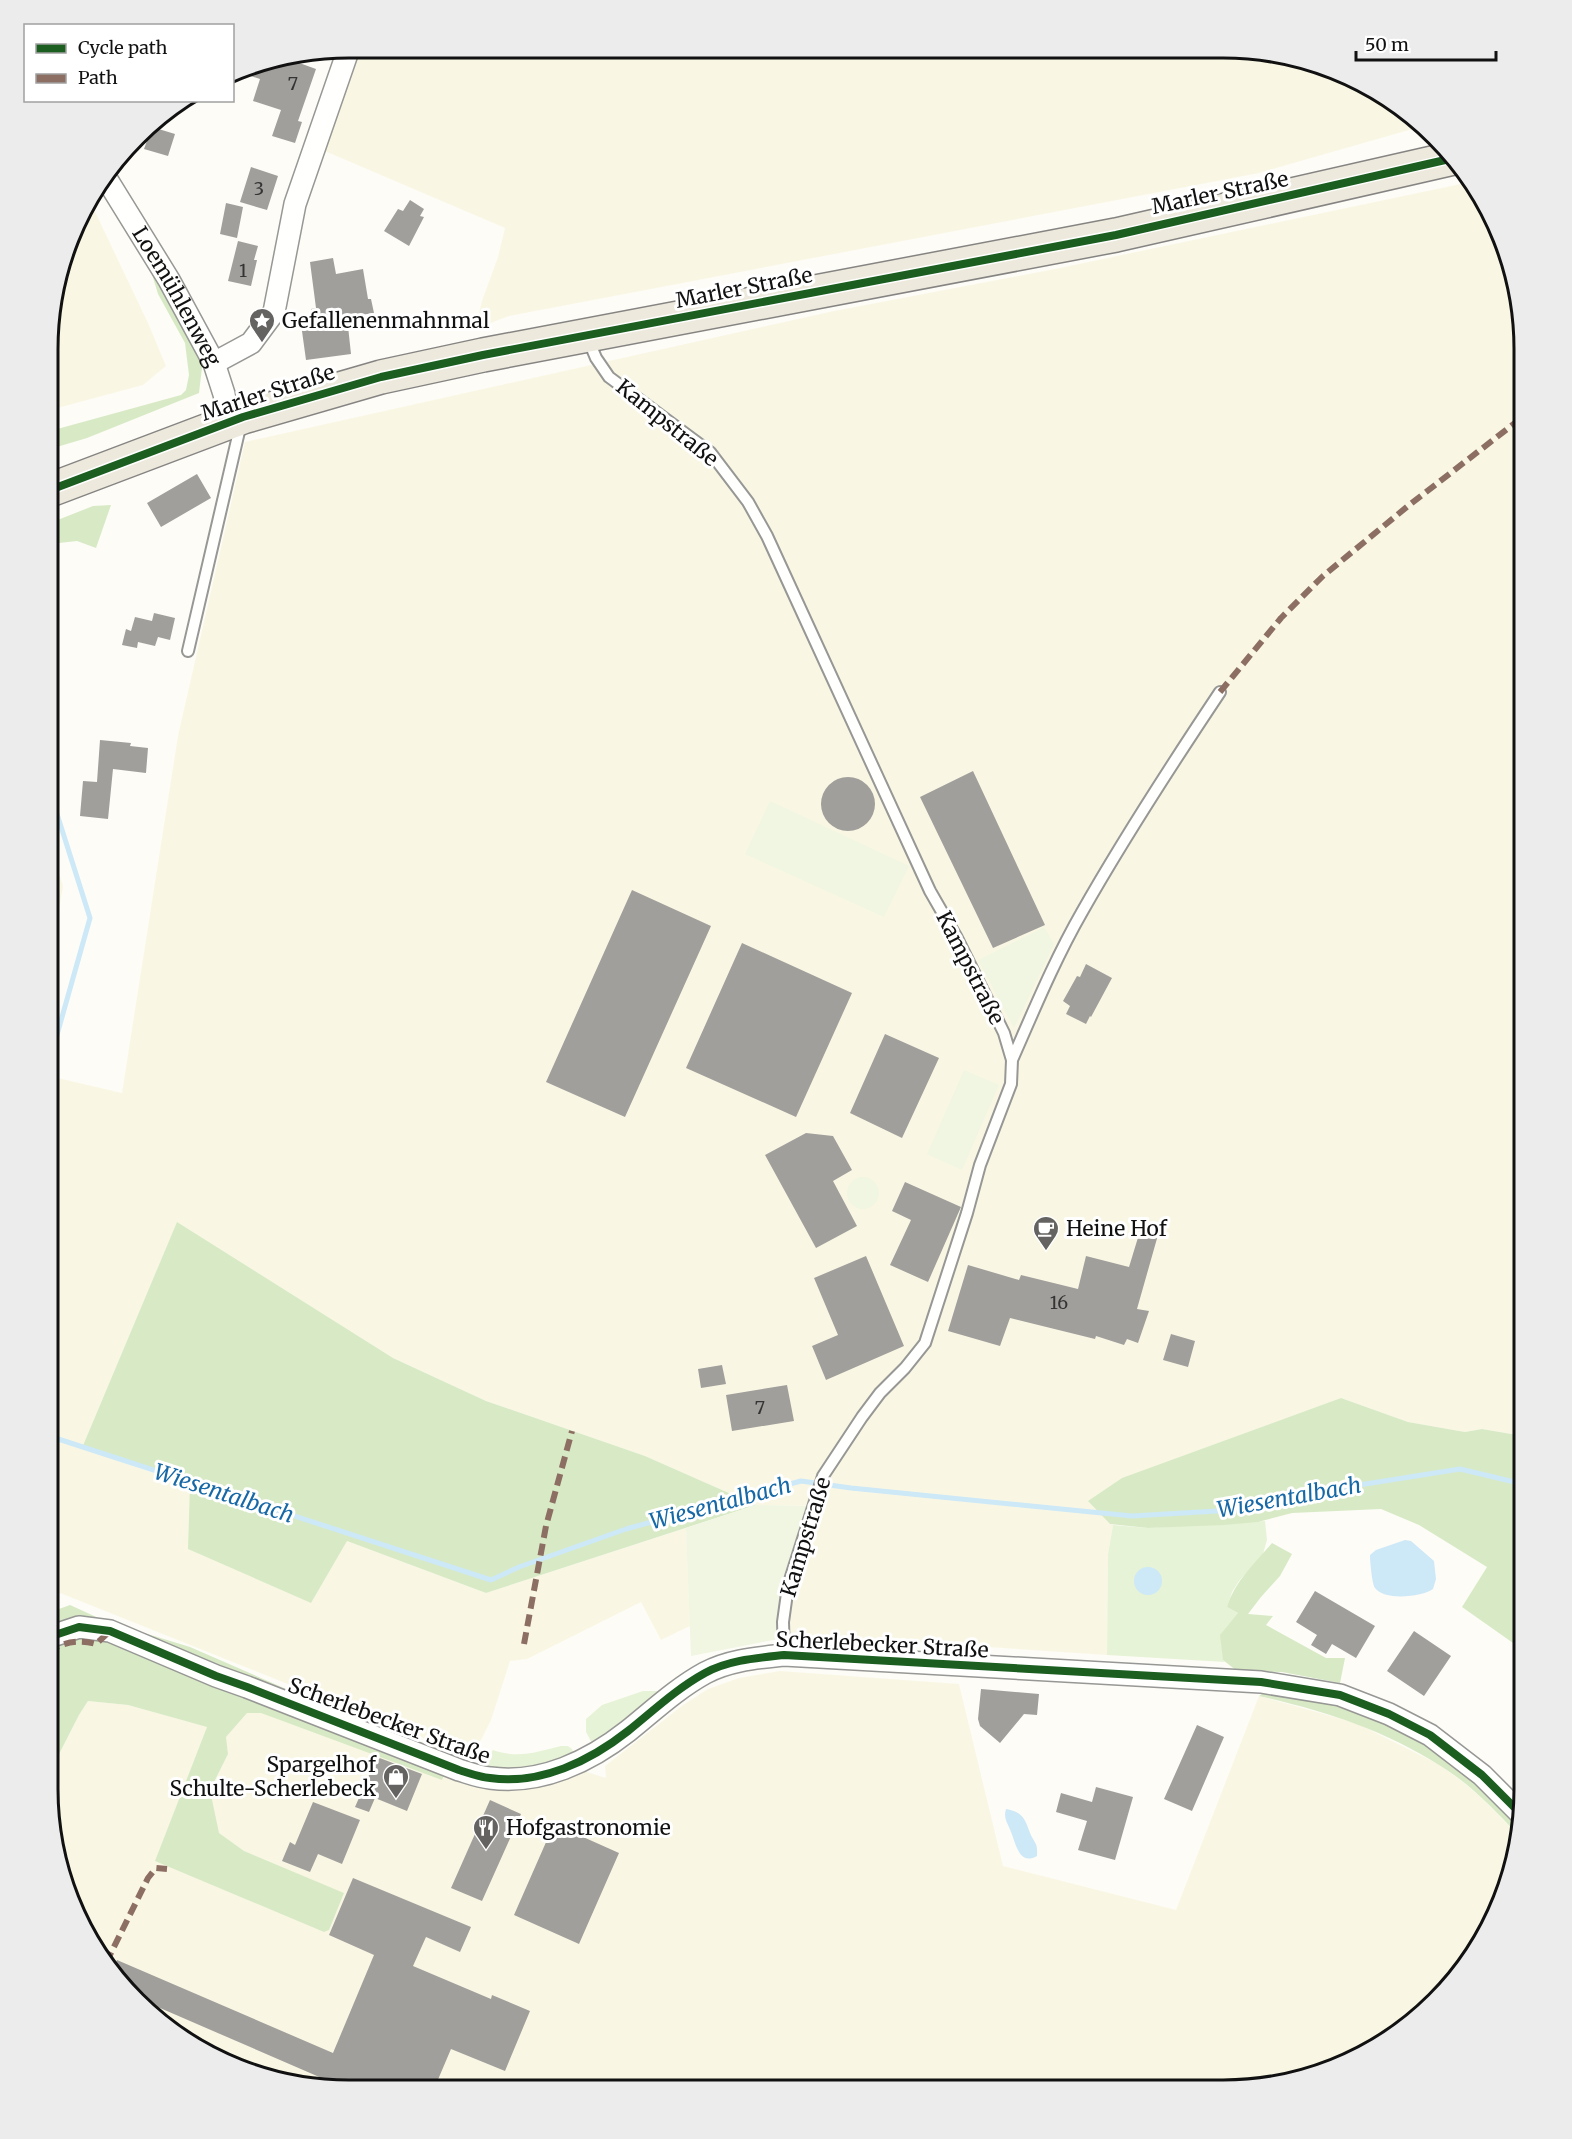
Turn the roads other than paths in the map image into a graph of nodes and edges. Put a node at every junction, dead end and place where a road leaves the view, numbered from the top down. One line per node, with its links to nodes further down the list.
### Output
1 (345, 58): 5 (street)
2 (1443, 160): 4 (main road, Marler Straße)
3 (110, 185): 5 (street, Loemühlenweg)
4 (587, 336): 6 (main road, Marler Straße); 10 (lane, Kampstraße)
5 (214, 363): 6 (street, Loemühlenweg)
6 (236, 420): 7 (main road, Marler Straße); 8 (lane, Marler Straße)
7 (58, 487)
8 (188, 651)
9 (1220, 692): 10 (lane)
10 (1012, 1060): 12 (lane, Kampstraße)
11 (58, 1634): 12 (street, Scherlebecker Straße)
12 (784, 1655): 13 (street, Scherlebecker Straße)
13 (1513, 1806)

